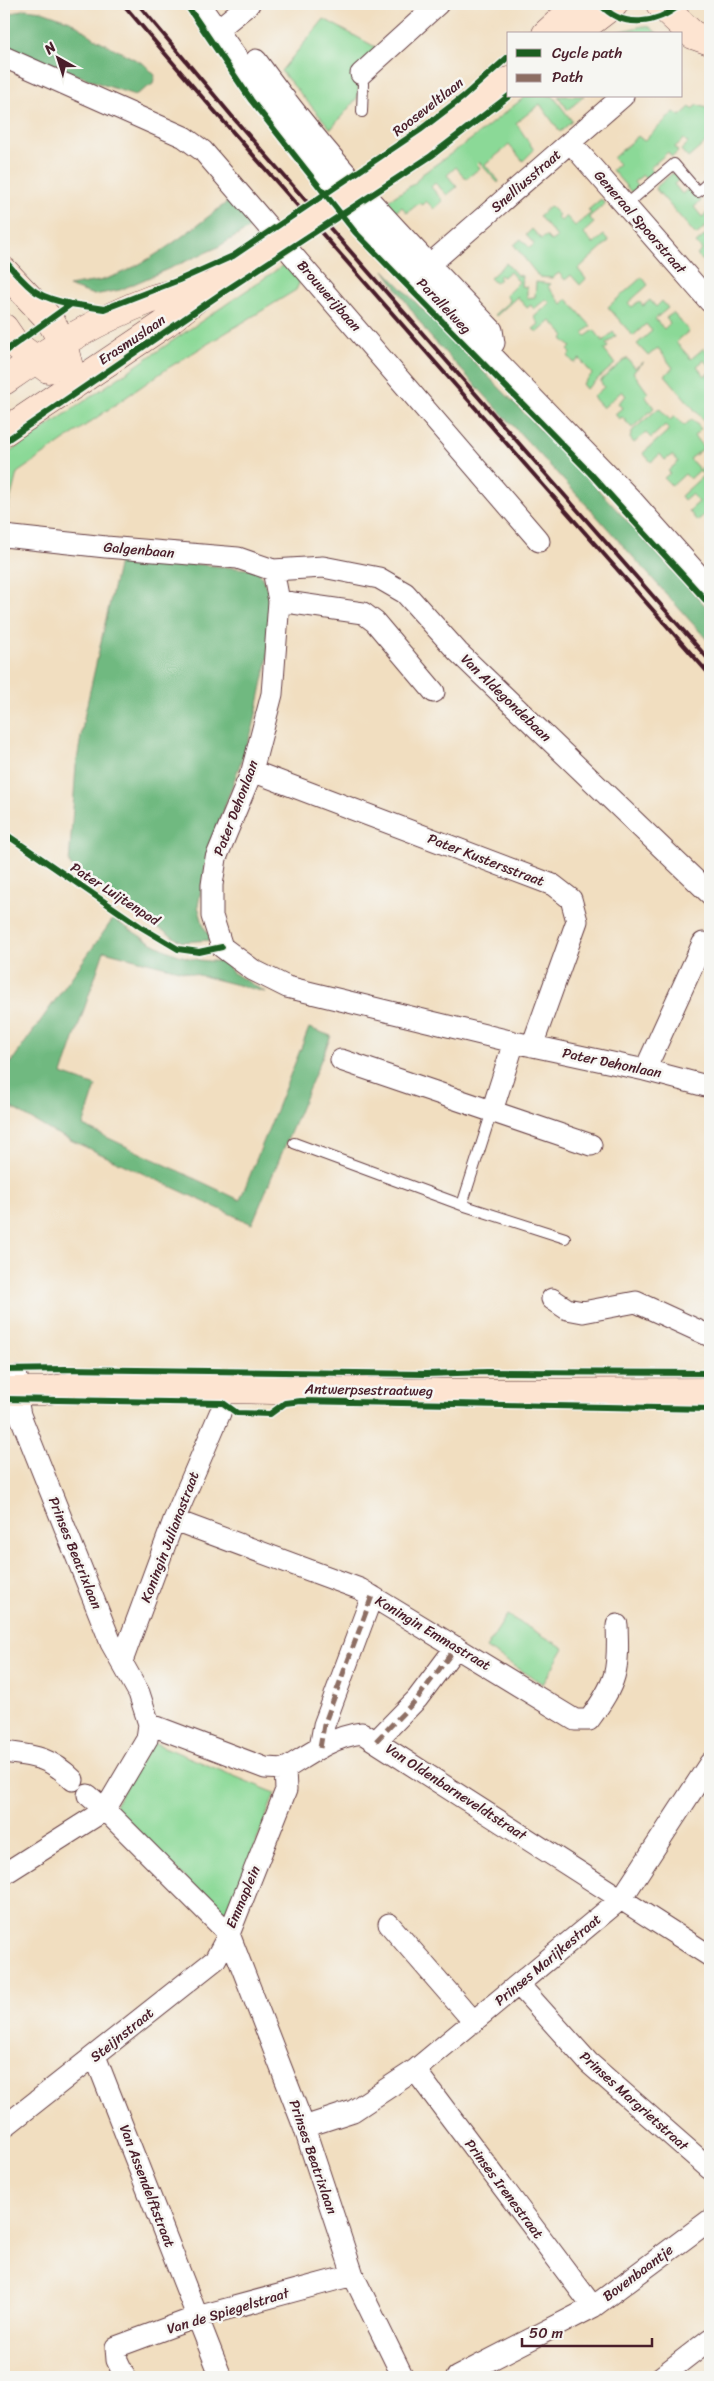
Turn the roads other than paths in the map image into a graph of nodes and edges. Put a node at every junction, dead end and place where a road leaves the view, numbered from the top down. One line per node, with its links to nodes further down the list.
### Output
1 (199, 4): 8 (street, Parallelweg)
2 (249, 4): 8 (street)
3 (438, 4): 13 (street)
4 (579, 4): 9 (street)
5 (614, 4): 10 (street)
6 (660, 4): 11 (street)
7 (685, 4): 11 (street)
8 (222, 25): 21 (street, Parallelweg); 27 (street, Parallelweg)
9 (548, 32)
10 (578, 32)
11 (698, 37)
12 (4, 57): 33 (street, Brouwerijbaan)
13 (360, 74): 16 (lane)
14 (505, 80): 20 (street, Rooseveltlaan, bridge)
15 (620, 98): 17 (street, Snelliusstraat)
16 (362, 112)
17 (570, 142): 19 (street, Generaal Spoorstraat); 21 (street, Snelliusstraat)
18 (710, 181): 19 (lane)
19 (626, 205): 24 (street, Generaal Spoorstraat)
20 (267, 248): 23 (street, Erasmuslaan)
21 (429, 265): 27 (street, Parallelweg)
22 (4, 271): 26 (street)
23 (212, 286): 26 (street, Erasmuslaan); 30 (street, Erasmuslaan)
24 (710, 302)
25 (4, 328): 28 (street)
26 (62, 341): 28 (street, Erasmuslaan); 30 (street)
27 (488, 352): 35 (street, Parallelweg)
28 (34, 360): 29 (street, Erasmuslaan); 30 (street)
29 (4, 381)
30 (74, 385): 31 (street, Erasmuslaan)
31 (4, 432)
32 (4, 536): 34 (street, Galgenbaan)
33 (539, 541)
34 (273, 570): 36 (street, Pater Dehonlaan); 39 (street, Van Aldegondebaan)
35 (710, 588)
36 (279, 601): 37 (street); 38 (street, Pater Dehonlaan)
37 (434, 692)
38 (252, 771): 41 (street, Pater Kustersstraat); 41 (street, Pater Dehonlaan)
39 (710, 894)
40 (703, 943): 43 (street)
41 (523, 1044): 43 (street, Pater Dehonlaan); 45 (street)
42 (341, 1060): 45 (street)
43 (644, 1070): 44 (street, Pater Dehonlaan)
44 (710, 1087)
45 (492, 1111): 47 (street); 48 (lane)
46 (294, 1143): 48 (lane)
47 (591, 1145)
48 (462, 1205): 49 (lane)
49 (565, 1238)
50 (552, 1299): 51 (street)
51 (710, 1336)
52 (10, 1384): 53 (street, Antwerpsestraatweg); 59 (street, Prinses Beatrixlaan)
53 (710, 1392)
54 (220, 1413): 55 (street, Koningin Julianastraat)
55 (174, 1520): 56 (street, Koningin Emmastraat); 59 (street, Koningin Julianastraat)
56 (372, 1596): 58 (street, Koningin Emmastraat); 62 (street)
57 (617, 1625): 58 (street, Koningin Emmastraat)
58 (456, 1647): 61 (street)
59 (122, 1661): 60 (street, Prinses Beatrixlaan)
60 (149, 1724): 65 (street); 68 (street)
61 (376, 1741): 62 (street, Van Oldenbarneveldtstraat); 70 (street, Van Oldenbarneveldtstraat)
62 (320, 1748): 65 (street, Van Oldenbarneveldtstraat)
63 (4, 1752): 66 (street)
64 (710, 1763): 70 (street, Prinses Marijkestraat)
65 (285, 1769): 72 (street, Emmaplein)
66 (73, 1780)
67 (88, 1795): 68 (street, Emmaplein)
68 (105, 1810): 69 (street); 72 (street, Emmaplein)
69 (4, 1874)
70 (622, 1898): 73 (street, Van Oldenbarneveldtstraat); 74 (street, Prinses Marijkestraat)
71 (388, 1924): 75 (street)
72 (229, 1934): 76 (street, Steijnstraat); 79 (street, Prinses Beatrixlaan)
73 (710, 1956)
74 (519, 1985): 75 (street, Prinses Marijkestraat); 80 (street, Prinses Margrietstraat)
75 (474, 2022): 77 (street, Prinses Marijkestraat)
76 (95, 2056): 78 (street, Steijnstraat); 84 (street, Van Assendelftstraat)
77 (415, 2070): 79 (street, Prinses Marijkestraat); 83 (street, Prinses Irenestraat)
78 (4, 2126)
79 (304, 2127): 82 (street, Prinses Beatrixlaan)
80 (710, 2169)
81 (710, 2220): 83 (street, Bovenbaantje)
82 (353, 2275): 84 (street, Van de Spiegelstraat); 88 (street, Prinses Beatrixlaan)
83 (593, 2307): 89 (street, Bovenbaantje)
84 (198, 2317): 86 (street, Van de Spiegelstraat); 87 (street, Van Assendelftstraat)
85 (710, 2339): 90 (street)
86 (121, 2369)
87 (221, 2377)
88 (403, 2377)
89 (457, 2377)
90 (660, 2377)

